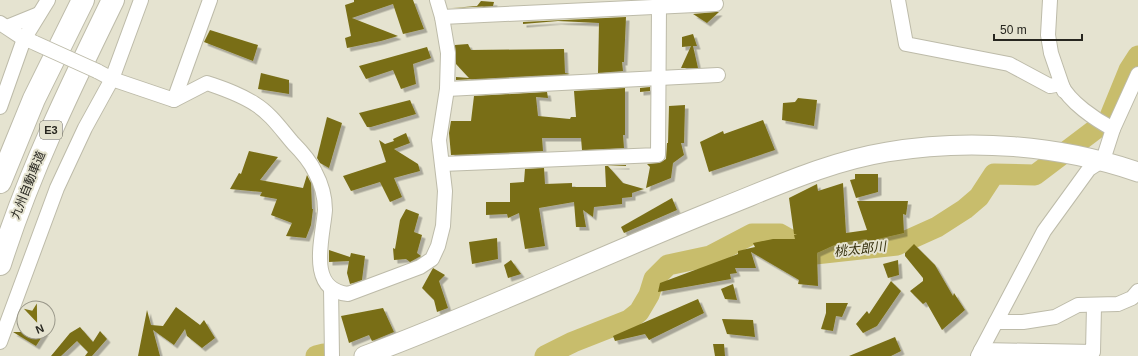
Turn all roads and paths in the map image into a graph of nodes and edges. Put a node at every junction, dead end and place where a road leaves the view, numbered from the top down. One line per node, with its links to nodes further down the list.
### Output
1 (48, 0): 11 (street)
2 (83, 0): 27 (highway, E3)
3 (113, 0): 28 (highway, 九州自動車道 / E3)
4 (141, 0): 18 (street)
5 (210, 0): 21 (street)
6 (437, 0): 12 (street)
7 (898, 0): 20 (street)
8 (1050, 0): 20 (street)
9 (716, 4): 10 (street)
10 (659, 6): 12 (street); 17 (street)
11 (39, 14): 13 (street); 14 (street)
12 (442, 17): 19 (street)
13 (4, 25): 14 (street)
14 (30, 41): 18 (street, bridge); 22 (street)
15 (1138, 74): 23 (street)
16 (718, 75): 17 (street)
17 (658, 78): 19 (street); 25 (street)
18 (112, 79): 21 (street); 33 (street)
19 (447, 90): 25 (street)
20 (1064, 91): 23 (street)
21 (174, 100): 29 (street)
22 (0, 107)
23 (1113, 129): 24 (street)
24 (1103, 160): 26 (street); 32 (street); 36 (street)
25 (442, 164): 29 (street)
26 (1138, 172)
27 (0, 182)
28 (0, 264)
29 (331, 288): 35 (street)
30 (1138, 291): 31 (street)
31 (1094, 306): 32 (street); 34 (street)
32 (996, 322): 34 (street)
33 (0, 342)
34 (980, 353)
35 (332, 356)
36 (364, 356)

